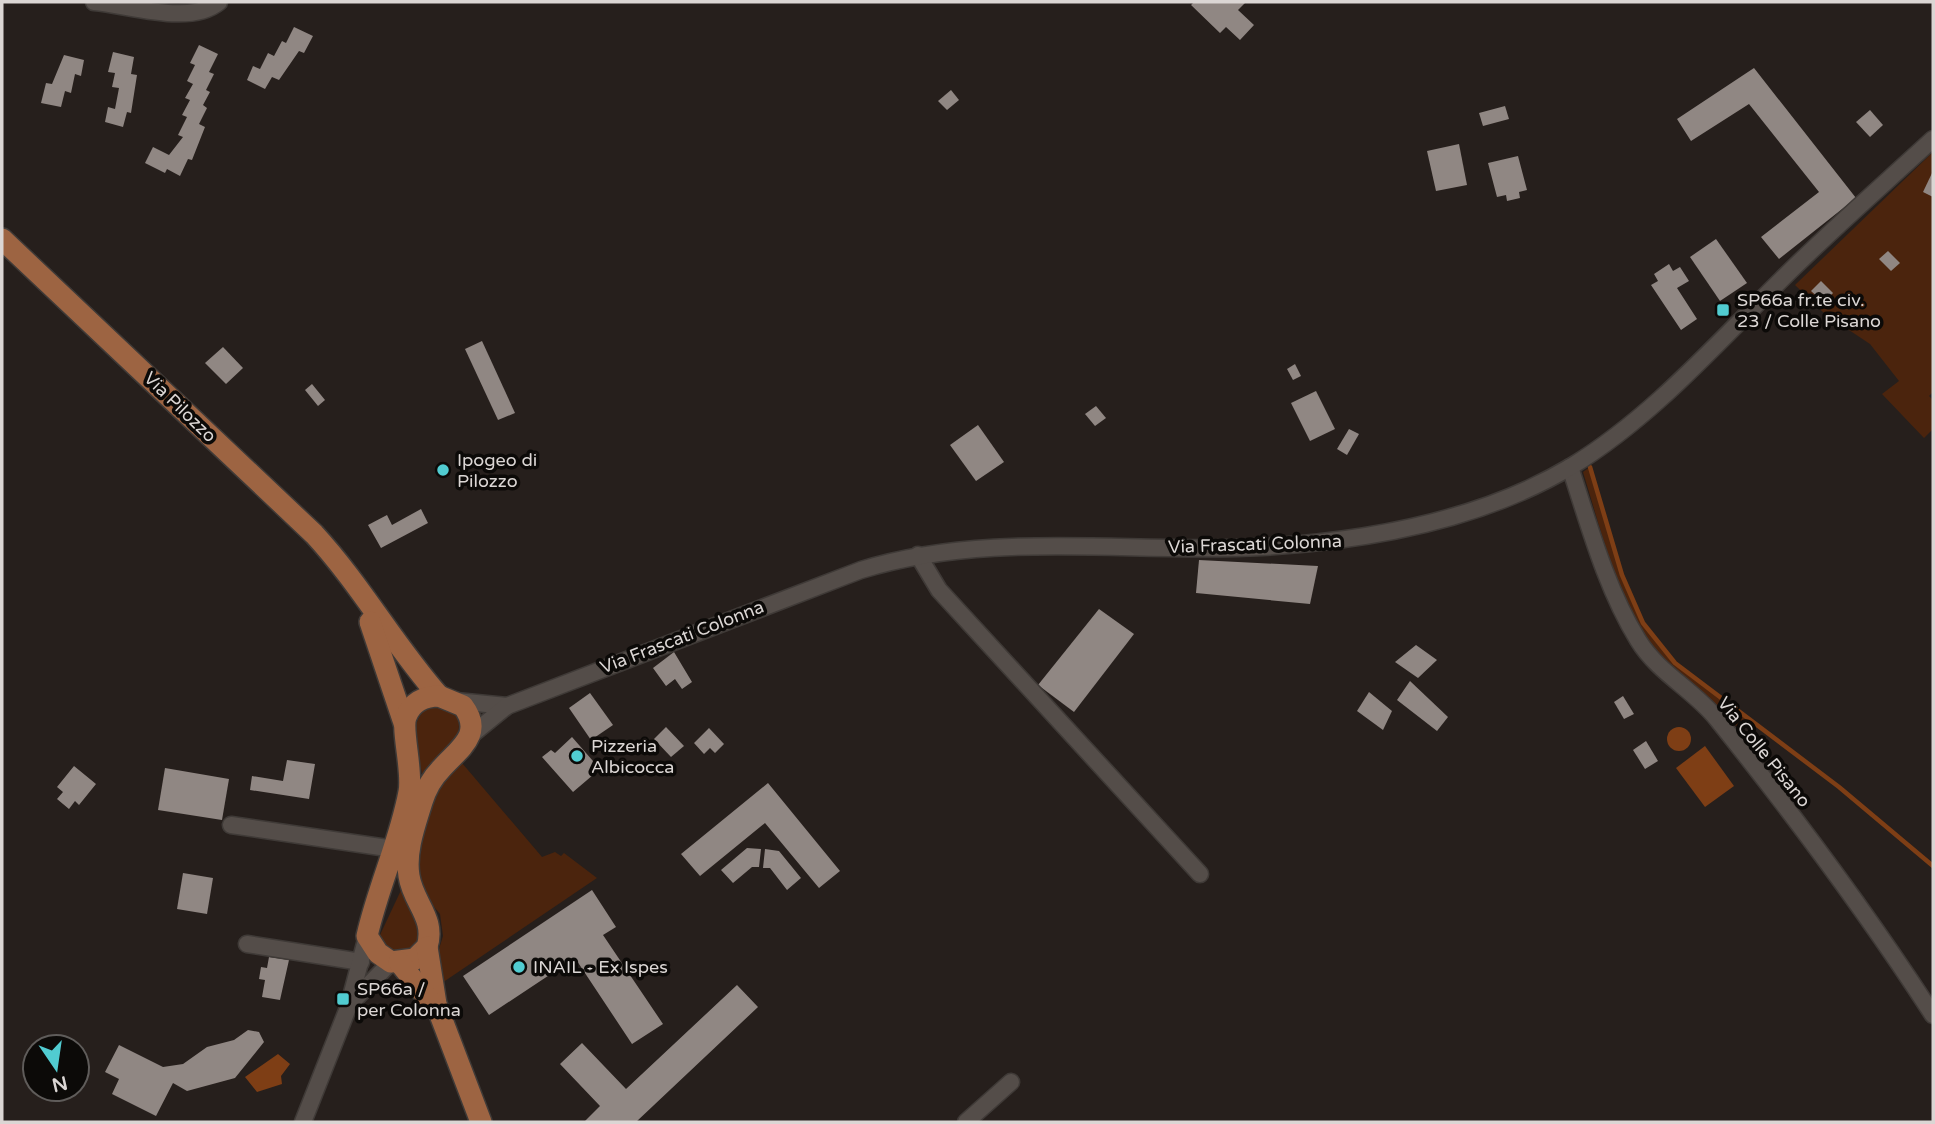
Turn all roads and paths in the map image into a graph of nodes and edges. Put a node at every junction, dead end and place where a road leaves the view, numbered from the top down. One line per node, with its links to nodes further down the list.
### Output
1 (94, 2): 2 (street)
2 (219, 2)
3 (1933, 138): 5 (street, Via Frascati Colonna)
4 (2, 239): 7 (main road, Via Pilozzo)
5 (1570, 467): 6 (street, Via Frascati Colonna); 22 (street, Via Colle Pisano)
6 (918, 555): 9 (street, Via Frascati Colonna); 14 (street)
7 (354, 581): 8 (main road, Via Pilozzo); 10 (main road, Via Pilozzo)
8 (448, 699): 9 (street, Via Frascati Colonna); 10 (main road); 11 (main road)
9 (507, 706): 11 (street, Via Frascati Colonna)
10 (404, 723): 13 (main road)
11 (470, 736): 17 (main road, Via Frascati Colonna)
12 (231, 825): 13 (street)
13 (394, 849): 15 (main road)
14 (1200, 874)
15 (367, 936): 18 (street); 19 (main road)
16 (247, 944): 18 (street)
17 (427, 947): 19 (main road); 21 (main road, Via Frascati Colonna)
18 (361, 962): 20 (street)
19 (395, 962): 20 (street); 21 (main road)
20 (348, 1008): 24 (street)
21 (440, 1013): 25 (main road)
22 (1933, 1015)
23 (1011, 1082): 26 (street)
24 (303, 1122)
25 (481, 1122)
26 (966, 1122)

